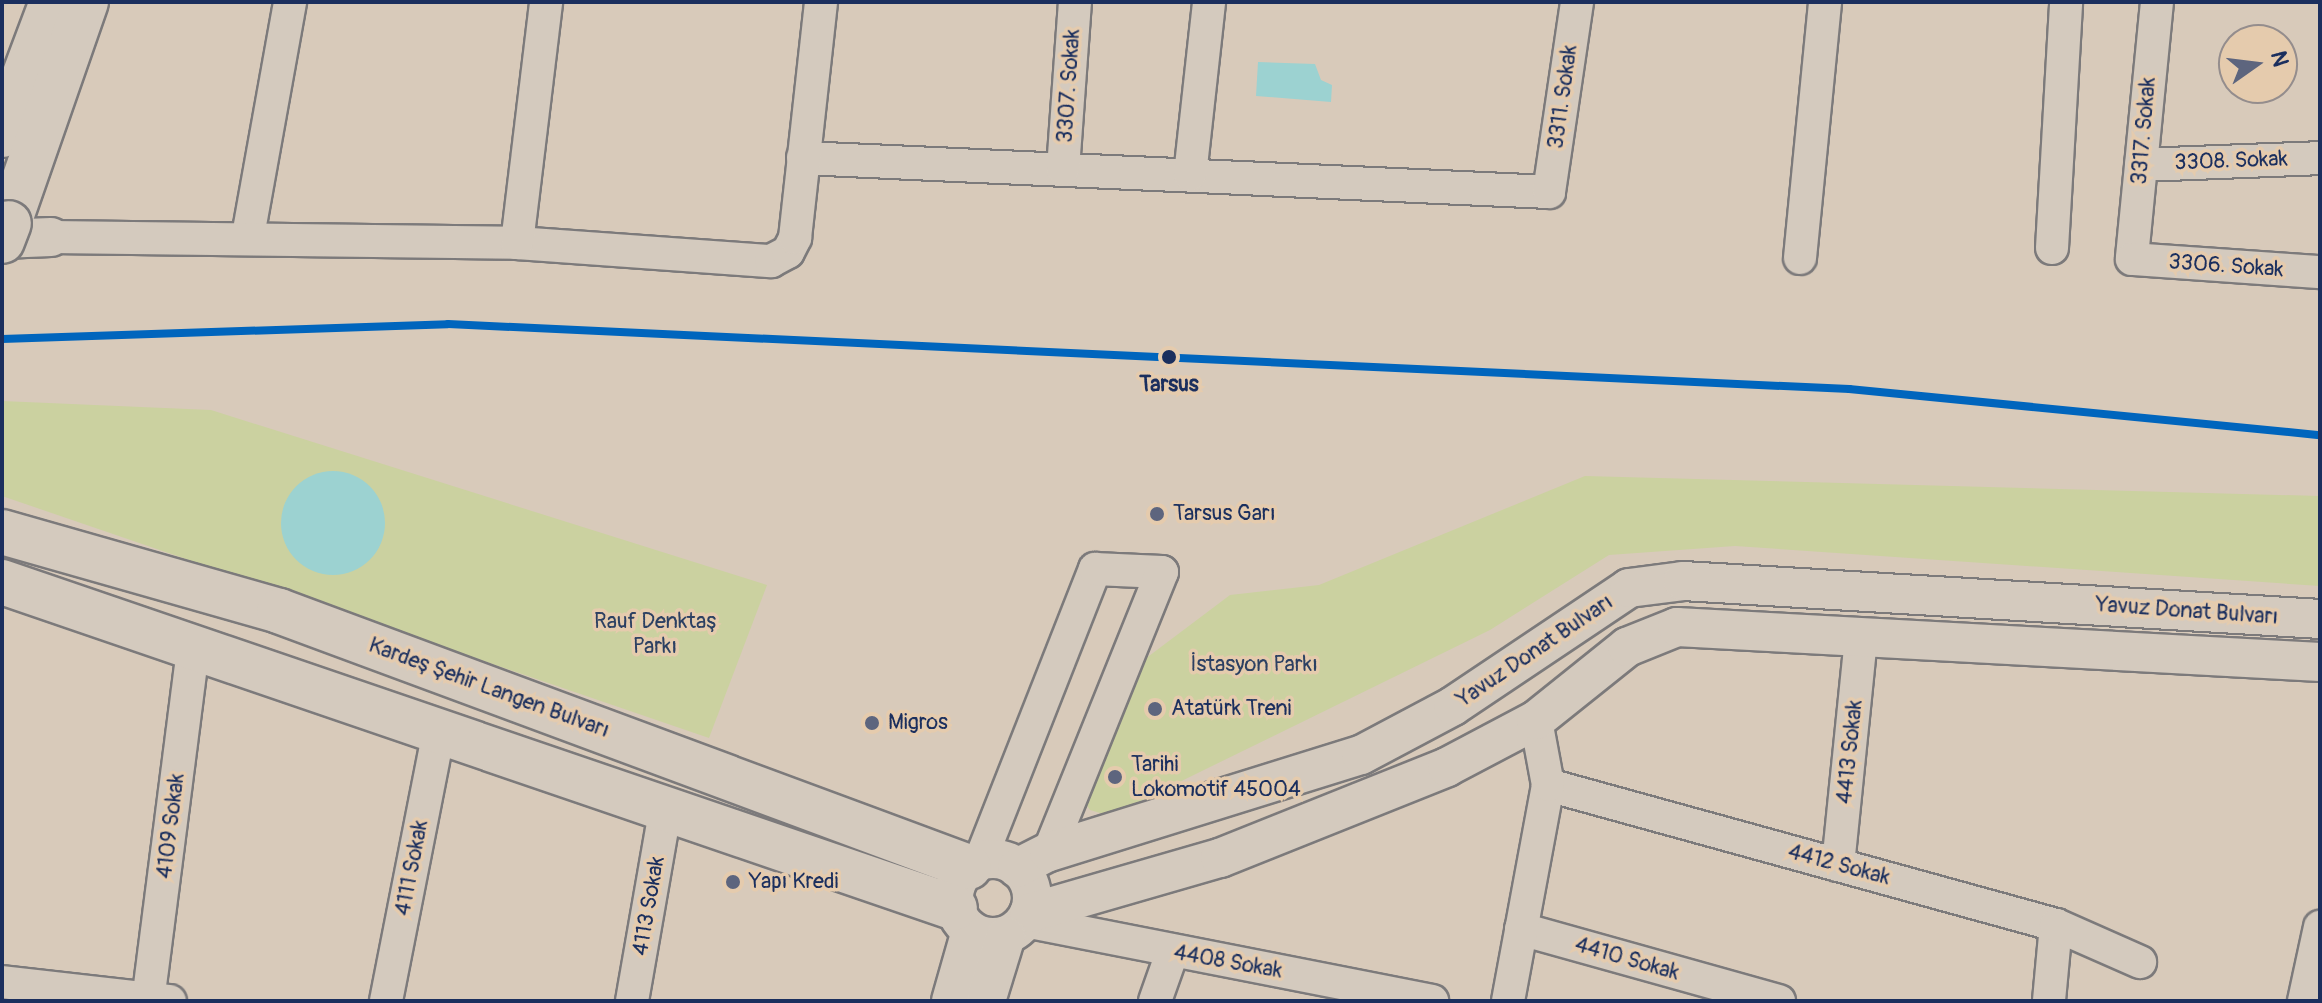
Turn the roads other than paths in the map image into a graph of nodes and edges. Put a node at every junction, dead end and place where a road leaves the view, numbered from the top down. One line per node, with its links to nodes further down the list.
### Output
1 (52, 2): 12 (main road)
2 (86, 2): 18 (main road)
3 (290, 2): 19 (street)
4 (546, 2): 21 (street)
5 (821, 2): 13 (street)
6 (1075, 2): 16 (street, 3307. Sokak)
7 (1209, 2): 17 (street)
8 (1577, 2): 17 (street, 3311. Sokak)
9 (1825, 2): 23 (street)
10 (2066, 2): 22 (street)
11 (2157, 2): 15 (street, 3317. Sokak)
12 (2, 135)
13 (803, 158): 16 (street); 21 (street)
14 (2320, 158): 15 (street, 3308. Sokak)
15 (2141, 165): 24 (street, 3317. Sokak)
16 (1063, 169): 17 (street)
17 (1190, 175)
18 (4, 234): 20 (street)
19 (248, 236): 20 (street); 21 (street)
20 (51, 237)
21 (517, 243)
22 (2052, 248)
23 (1800, 258)
24 (2132, 259): 25 (street, 3306. Sokak)
25 (2320, 272)
26 (2, 532): 37 (main road, Kardeş Şehir Langen Bulvarı)
27 (2, 582): 30 (main road)
28 (2320, 619): 36 (street, Yavuz Donat Bulvarı)
29 (1861, 639): 31 (street, Yavuz Donat Bulvarı); 32 (street, Yavuz Donat Bulvarı); 38 (street, 4413 Sokak)
30 (193, 651): 33 (main road); 47 (street, 4109 Sokak)
31 (2320, 662)
32 (1536, 720): 34 (street); 39 (street, Yavuz Donat Bulvarı)
33 (438, 735): 35 (main road); 48 (street, 4111 Sokak)
34 (1548, 785): 38 (street, 4412 Sokak); 42 (street)
35 (665, 812): 39 (main road); 49 (street, 4113 Sokak)
36 (1033, 860): 37 (street); 37 (street); 39 (street)
37 (974, 864): 39 (street)
38 (1838, 865): 40 (street, 4412 Sokak)
39 (997, 922): 43 (street, 4408 Sokak); 50 (street); 51 (street)
40 (2056, 925): 44 (street, 4412 Sokak); 56 (street)
41 (2320, 927): 57 (street)
42 (1521, 929): 54 (street); 55 (street, 4410 Sokak)
43 (1172, 953): 46 (street, 4408 Sokak); 52 (street)
44 (2140, 962)
45 (2, 982): 47 (street)
46 (1387, 996): 53 (street, 4408 Sokak)
47 (156, 1000)
48 (386, 1001)
49 (632, 1001)
50 (951, 1001)
51 (986, 1001)
52 (1155, 1001)
53 (1432, 1001)
54 (1508, 1001)
55 (1779, 1001)
56 (2049, 1001)
57 (2304, 1001)

